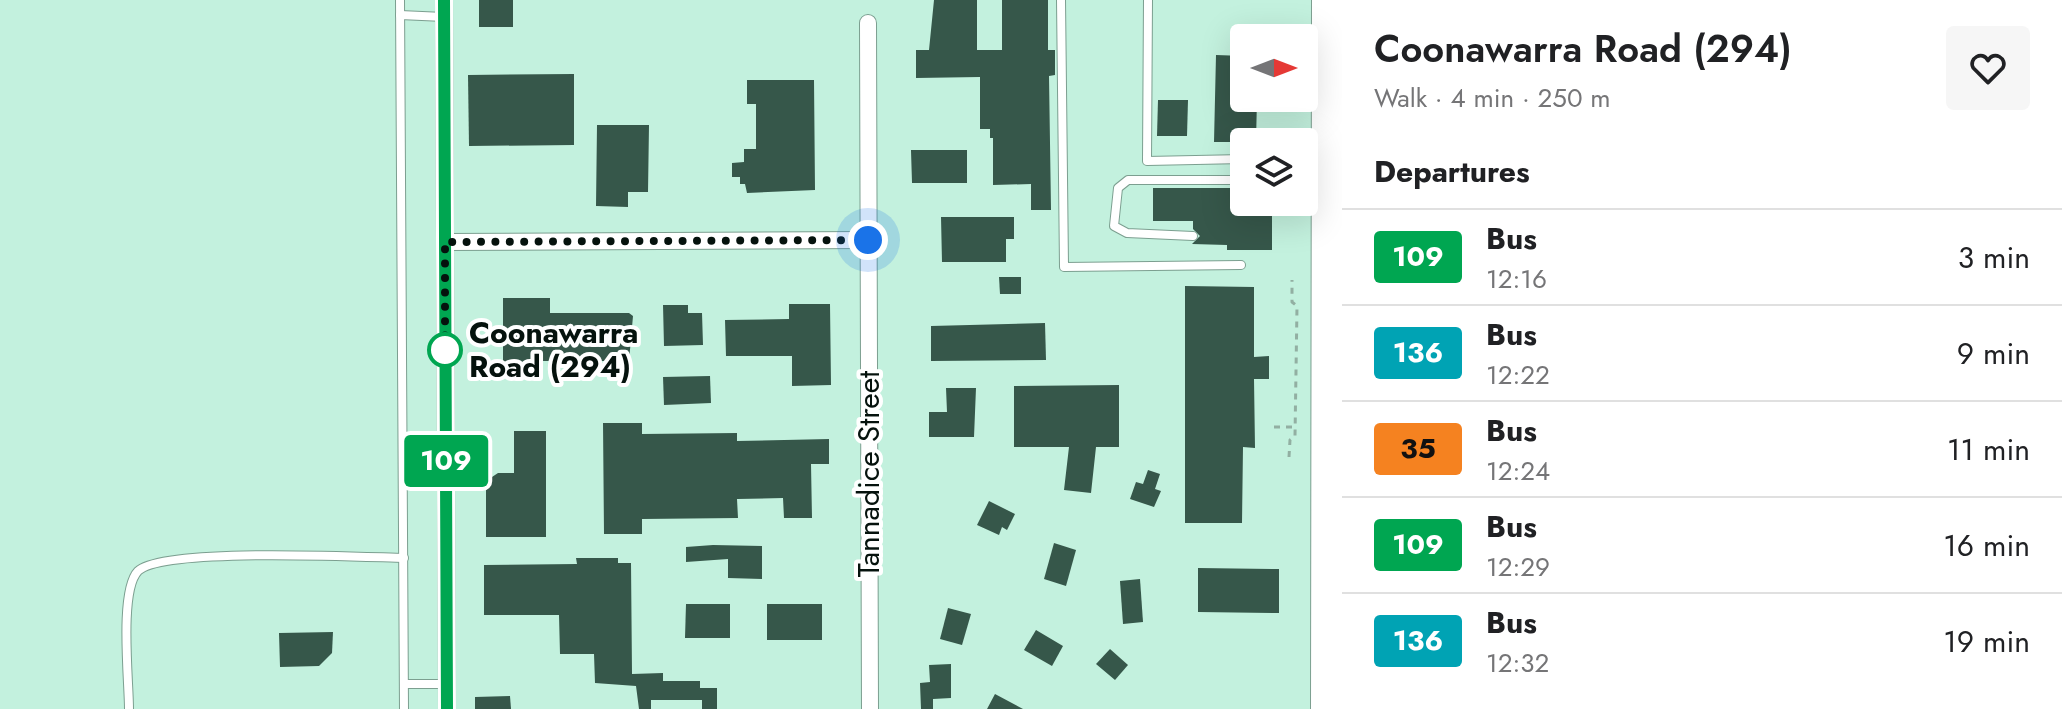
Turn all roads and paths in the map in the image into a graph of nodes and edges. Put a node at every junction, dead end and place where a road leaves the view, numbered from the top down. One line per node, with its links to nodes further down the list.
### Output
1 (400, 0): 7 (lane)
2 (1061, 0): 16 (lane)
3 (1148, 0): 10 (lane)
4 (1320, 0): 9 (street)
5 (1334, 0): 29 (street)
6 (444, 9): 7 (lane); 15 (street)
7 (400, 15): 21 (lane)
8 (868, 23): 14 (street, Tannadice Street)
9 (1317, 128)
10 (1230, 159)
11 (1230, 180): 13 (lane)
12 (1312, 216): 28 (street)
13 (1193, 236)
14 (868, 240): 15 (street); 27 (street, Tannadice Street)
15 (445, 242): 23 (street)
16 (1241, 265)
17 (1292, 280): 19 (path)
18 (1274, 427): 19 (path)
19 (1295, 427): 20 (path)
20 (1289, 457)
21 (404, 558): 22 (lane); 24 (lane)
22 (404, 684): 23 (lane); 25 (lane)
23 (447, 684): 26 (street)
24 (129, 709)
25 (404, 709)
26 (447, 709)
27 (870, 709)
28 (1319, 709)
29 (1335, 709)

